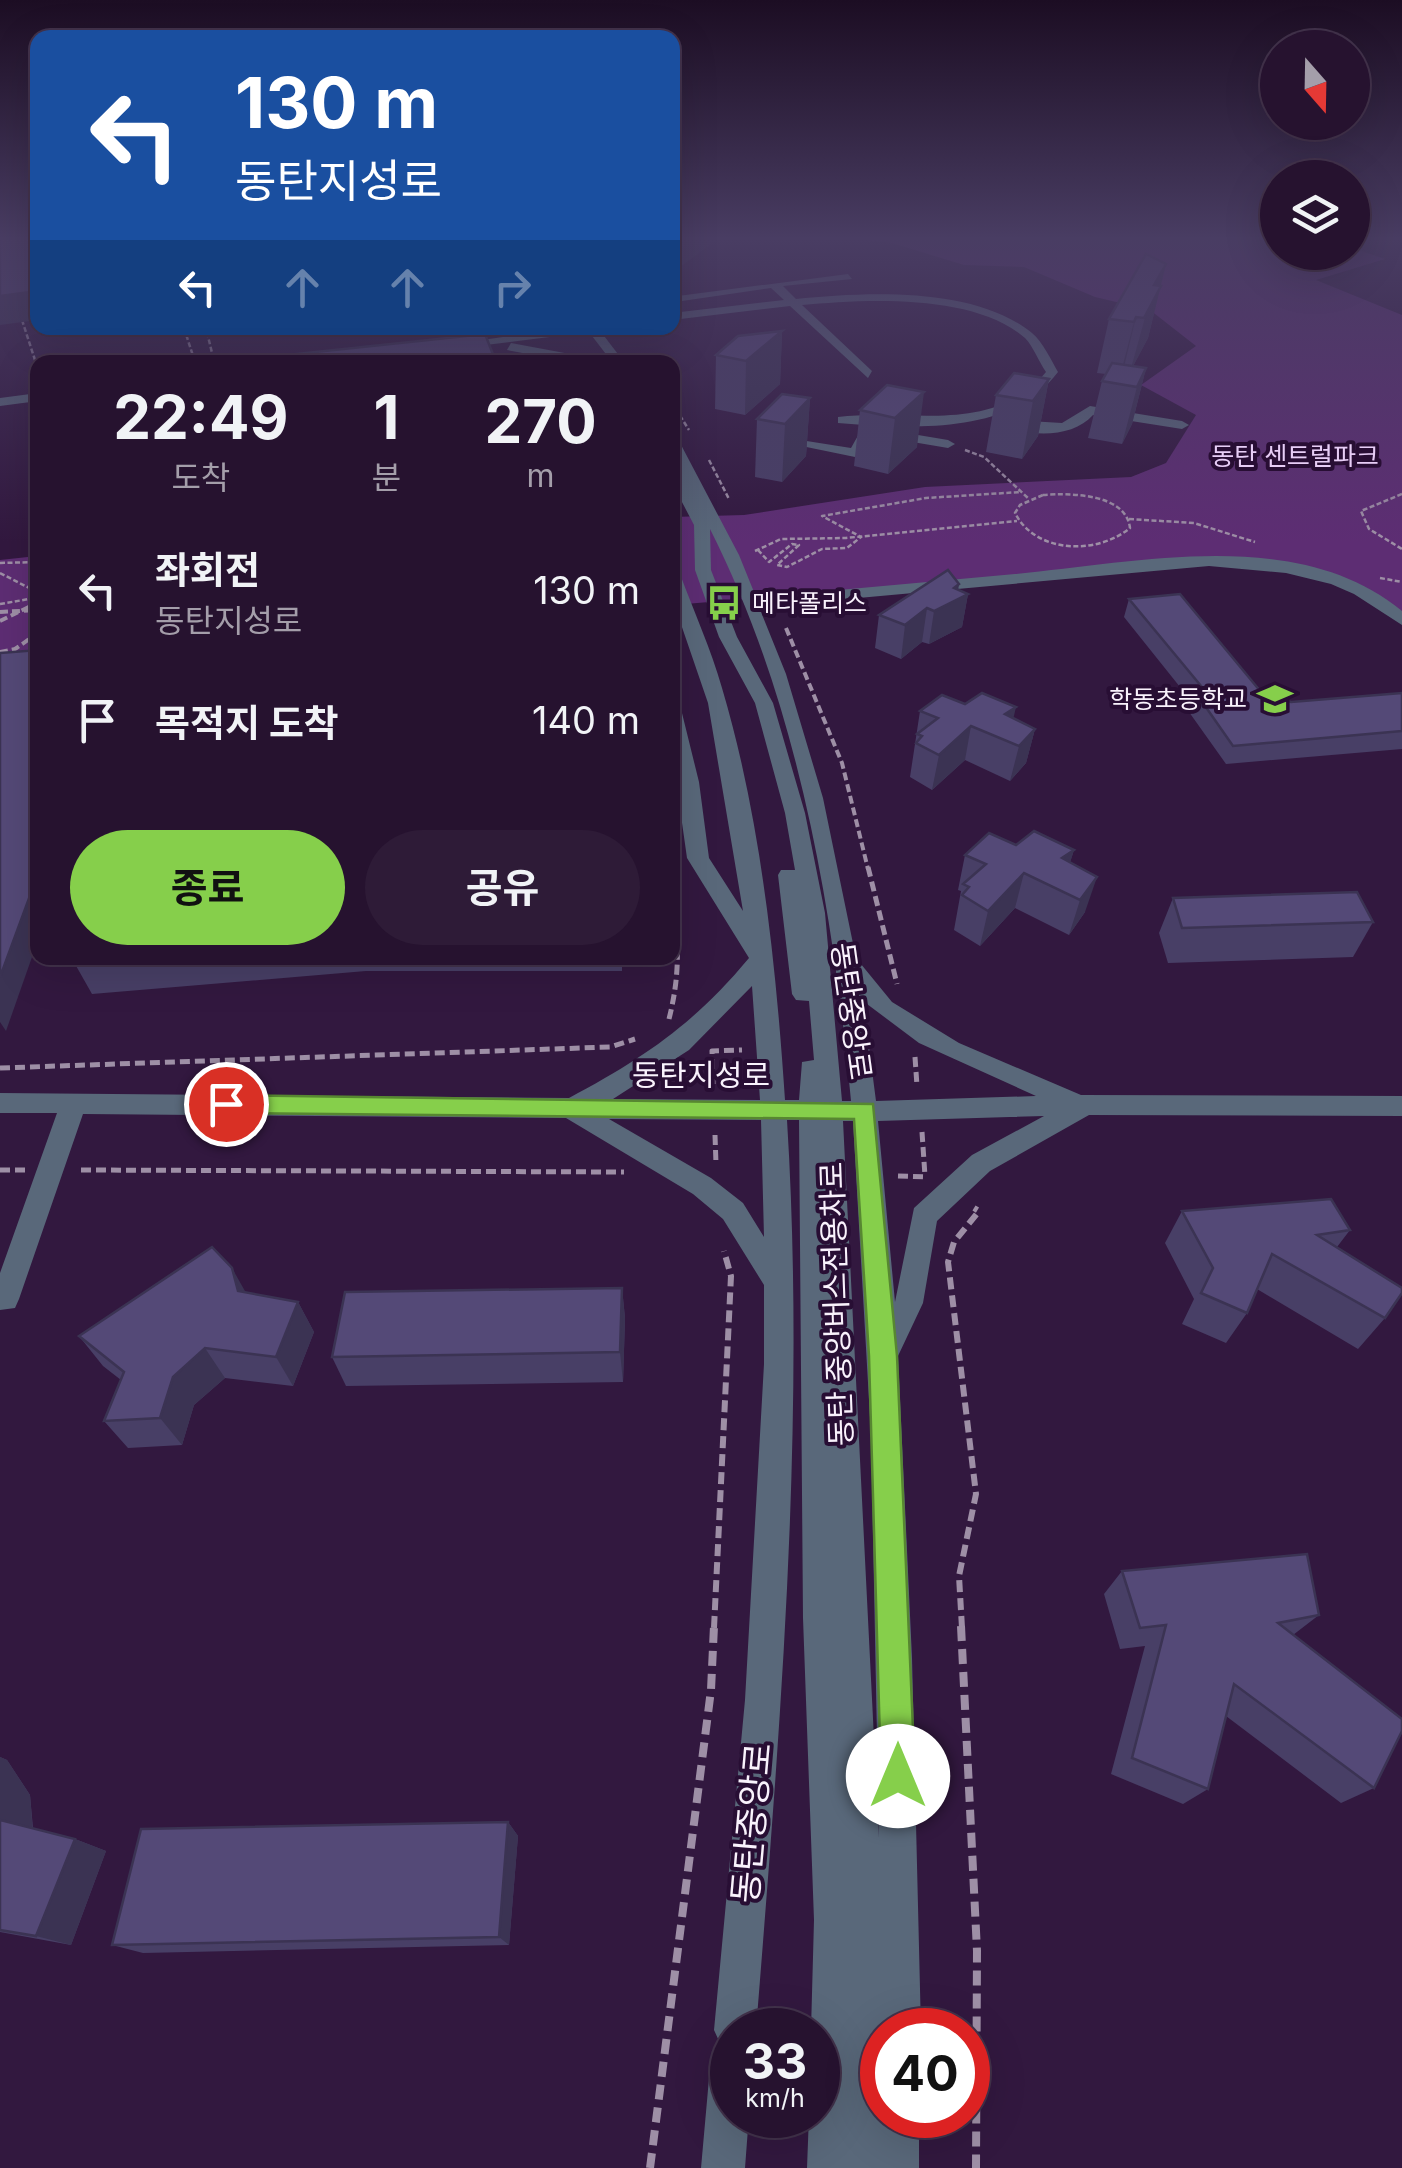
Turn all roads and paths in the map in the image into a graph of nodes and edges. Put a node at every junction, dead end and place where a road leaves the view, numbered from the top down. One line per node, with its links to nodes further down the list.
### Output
1 (494, 339): 5 (street)
2 (586, 339): 6 (street)
3 (832, 339): 7 (street)
4 (1027, 339): 10 (street)
5 (554, 355)
6 (608, 355)
7 (868, 374)
8 (30, 399): 9 (street)
9 (0, 402)
10 (981, 414): 12 (street); 13 (street)
11 (843, 420): 13 (street)
12 (1182, 425)
13 (871, 427): 14 (street); 15 (street)
14 (794, 443)
15 (948, 444): 18 (path)
16 (680, 456): 31 (street, 동탄중앙로)
17 (680, 483): 56 (street, 동탄 중앙버스전용차로)
18 (1021, 492): 20 (path); 23 (path)
19 (1402, 494): 24 (path)
20 (1029, 499): 22 (path); 22 (path)
21 (680, 502): 56 (street, 동탄 중앙버스전용차로)
22 (1017, 521): 23 (path)
23 (860, 537): 23 (path)
24 (1402, 549)
25 (30, 560): 26 (path)
26 (0, 563)
27 (2, 573): 28 (path)
28 (30, 588)
29 (680, 597): 42 (street, 동탄중앙로)
30 (30, 599): 32 (path)
31 (749, 603): 37 (street); 43 (street, 동탄중앙로)
32 (0, 604)
33 (30, 604): 34 (path)
34 (23, 611): 35 (path); 36 (path); 38 (path)
35 (30, 611)
36 (0, 612)
37 (1402, 620)
38 (0, 621)
39 (30, 639): 40 (path)
40 (0, 652)
41 (681, 783): 42 (street, 동탄중앙로)
42 (762, 957): 48 (street); 55 (street, 동탄중앙로)
43 (845, 959): 52 (street); 57 (street, 동탄중앙로)
44 (678, 965): 45 (path)
45 (667, 1017): 46 (path); 48 (path)
46 (655, 1027)
47 (643, 1037): 49 (path)
48 (703, 1044): 54 (street)
49 (0, 1068)
50 (74, 1102): 51 (street, 동탄지성로); 54 (street, 동탄지성로); 59 (street)
51 (0, 1103)
52 (1084, 1105): 53 (street, 동탄지성로); 57 (street, 동탄지성로); 65 (street)
53 (1402, 1106)
54 (570, 1108): 55 (street, 동탄지성로); 63 (street)
55 (773, 1108): 56 (street, 동탄지성로); 63 (street, 동탄중앙로)
56 (821, 1110): 57 (street, 동탄지성로); 72 (street, 동탄 중앙버스전용차로); 73 (street, 동탄 중앙버스전용차로)
57 (864, 1110): 65 (street, 동탄중앙로)
58 (0, 1170): 59 (path)
59 (49, 1170): 60 (path); 64 (street)
60 (616, 1170)
61 (979, 1211): 75 (path)
62 (731, 1276): 70 (path)
63 (778, 1284): 66 (street, 동탄중앙로)
64 (5, 1299)
65 (883, 1356): 67 (street, 동탄중앙로)
66 (737, 2008)
67 (900, 2008)
68 (725, 2138): 71 (street)
69 (898, 2138): 74 (street)
70 (650, 2168)
71 (722, 2168)
72 (829, 2168)
73 (859, 2168)
74 (897, 2168)
75 (976, 2168)

